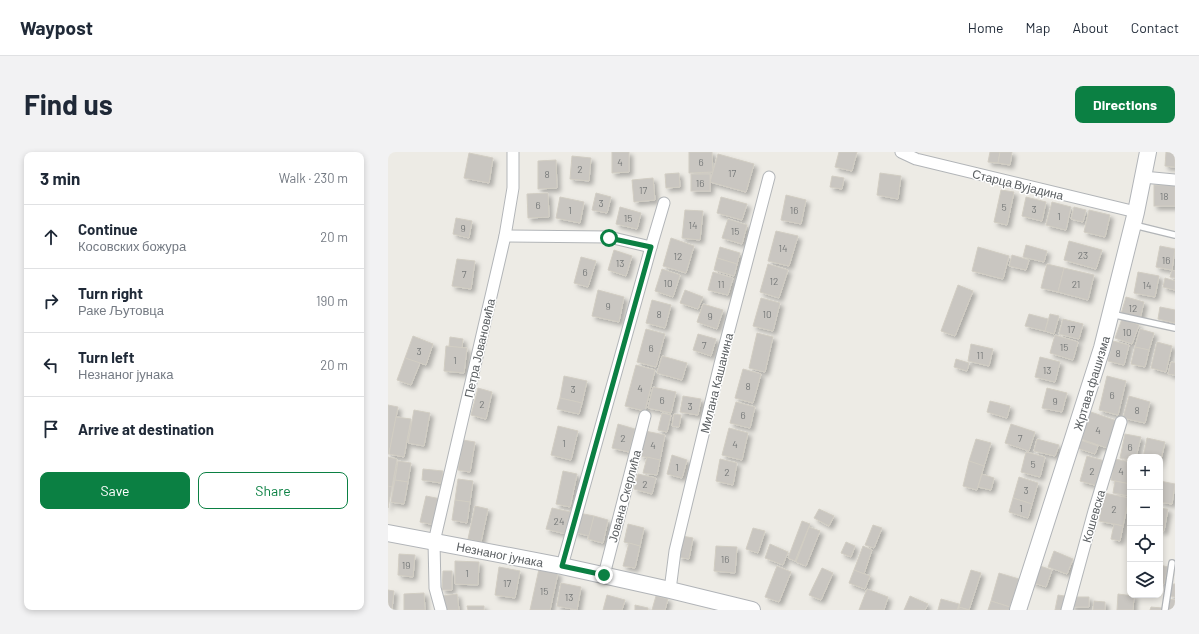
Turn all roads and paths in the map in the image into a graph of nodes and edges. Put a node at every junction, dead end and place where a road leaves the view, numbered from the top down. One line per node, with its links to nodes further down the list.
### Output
1 (513, 152): 10 (street, Петра Јовановића)
2 (901, 152): 8 (street, Старца Вујадина)
3 (1148, 152): 5 (street, Жртава фашизма)
4 (769, 177): 21 (street, Милана Кашанина)
5 (1143, 177): 6 (street); 8 (street, Жртава фашизма)
6 (1175, 180)
7 (664, 204): 11 (street)
8 (1134, 218): 9 (lane); 12 (street, Жртава фашизма)
9 (1175, 235)
10 (505, 236): 11 (street); 17 (street, Петра Јовановића)
11 (651, 247): 19 (street)
12 (1111, 314): 13 (lane); 25 (street, Жртава фашизма)
13 (1175, 328)
14 (645, 416): 20 (street, Јована Скерлића)
15 (1120, 422): 26 (street, Кошевска)
16 (388, 533): 17 (street, Незнаног јунака)
17 (434, 542): 19 (street, Незнаног јунака); 23 (street, Петра Јовановића)
18 (1172, 563): 27 (lane)
19 (562, 566): 20 (street, Незнаног јунака)
20 (604, 575): 21 (street, Незнаног јунака)
21 (670, 590): 22 (street, Незнаног јунака)
22 (709, 605): 24 (street, Незнаног јунака)
23 (440, 610)
24 (752, 610)
25 (1018, 610)
26 (1067, 610)
27 (1165, 610)

